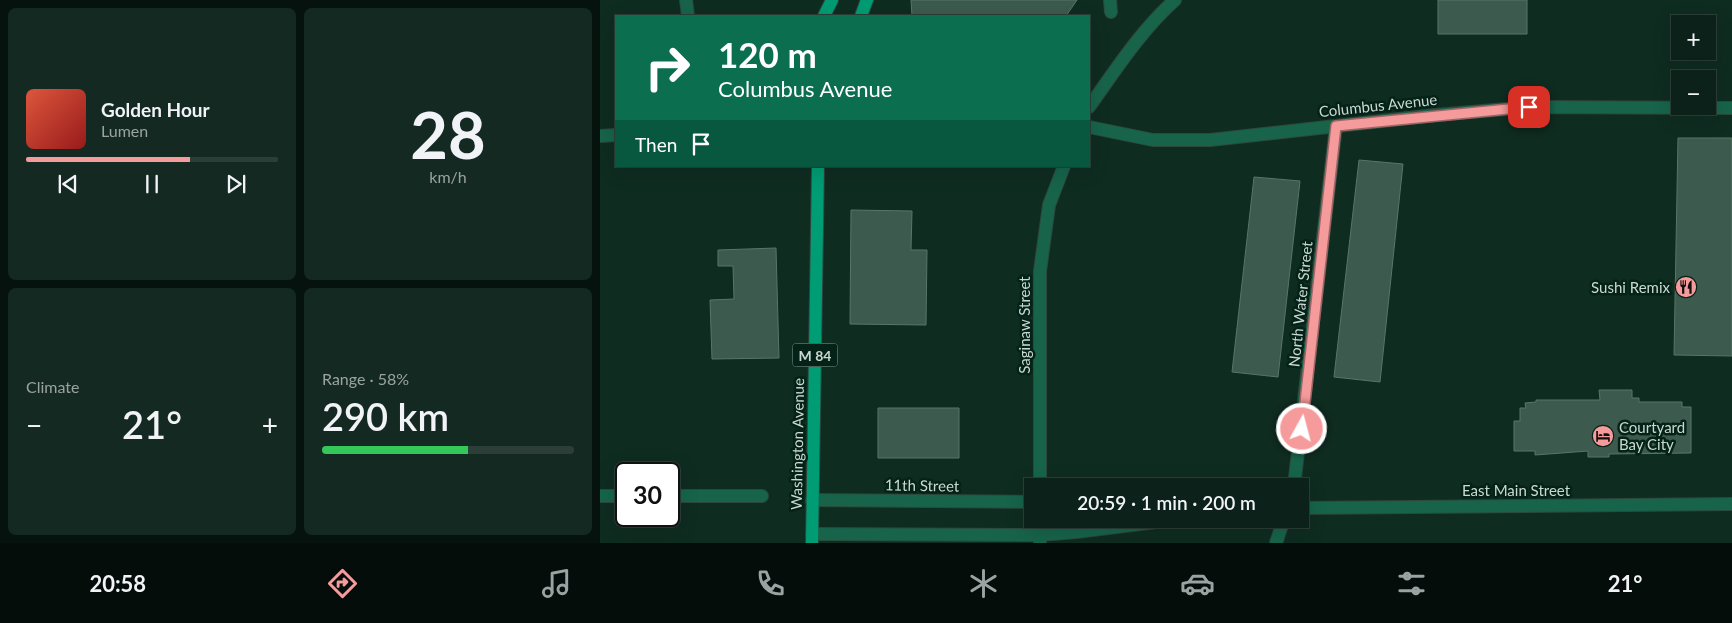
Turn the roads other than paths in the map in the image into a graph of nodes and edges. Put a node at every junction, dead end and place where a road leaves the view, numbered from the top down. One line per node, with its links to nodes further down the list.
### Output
1 (686, 0): 5 (street)
2 (832, 0): 6 (main road)
3 (868, 0): 7 (main road)
4 (1175, 0): 8 (street)
5 (688, 15)
6 (824, 15)
7 (861, 15)
8 (1090, 106)
9 (1732, 108): 10 (street, Columbus Avenue)
10 (1336, 126): 11 (street, Columbus Avenue); 17 (street, North Water Street)
11 (1090, 128)
12 (615, 135): 13 (street)
13 (600, 136)
14 (818, 167): 22 (main road, Washington Avenue / M 84)
15 (1064, 167): 16 (street, Saginaw Street)
16 (1040, 478)
17 (1295, 478)
18 (600, 496): 19 (street)
19 (615, 496)
20 (680, 496): 21 (street)
21 (762, 496)
22 (812, 500): 23 (street, 11th Street); 28 (main road, Washington Avenue / M 84)
23 (1024, 502)
24 (1732, 504): 25 (street, East Main Street)
25 (1309, 508)
26 (1108, 528): 29 (street)
27 (1281, 528): 30 (street)
28 (812, 538): 29 (street)
29 (1040, 539)
30 (1276, 543)

